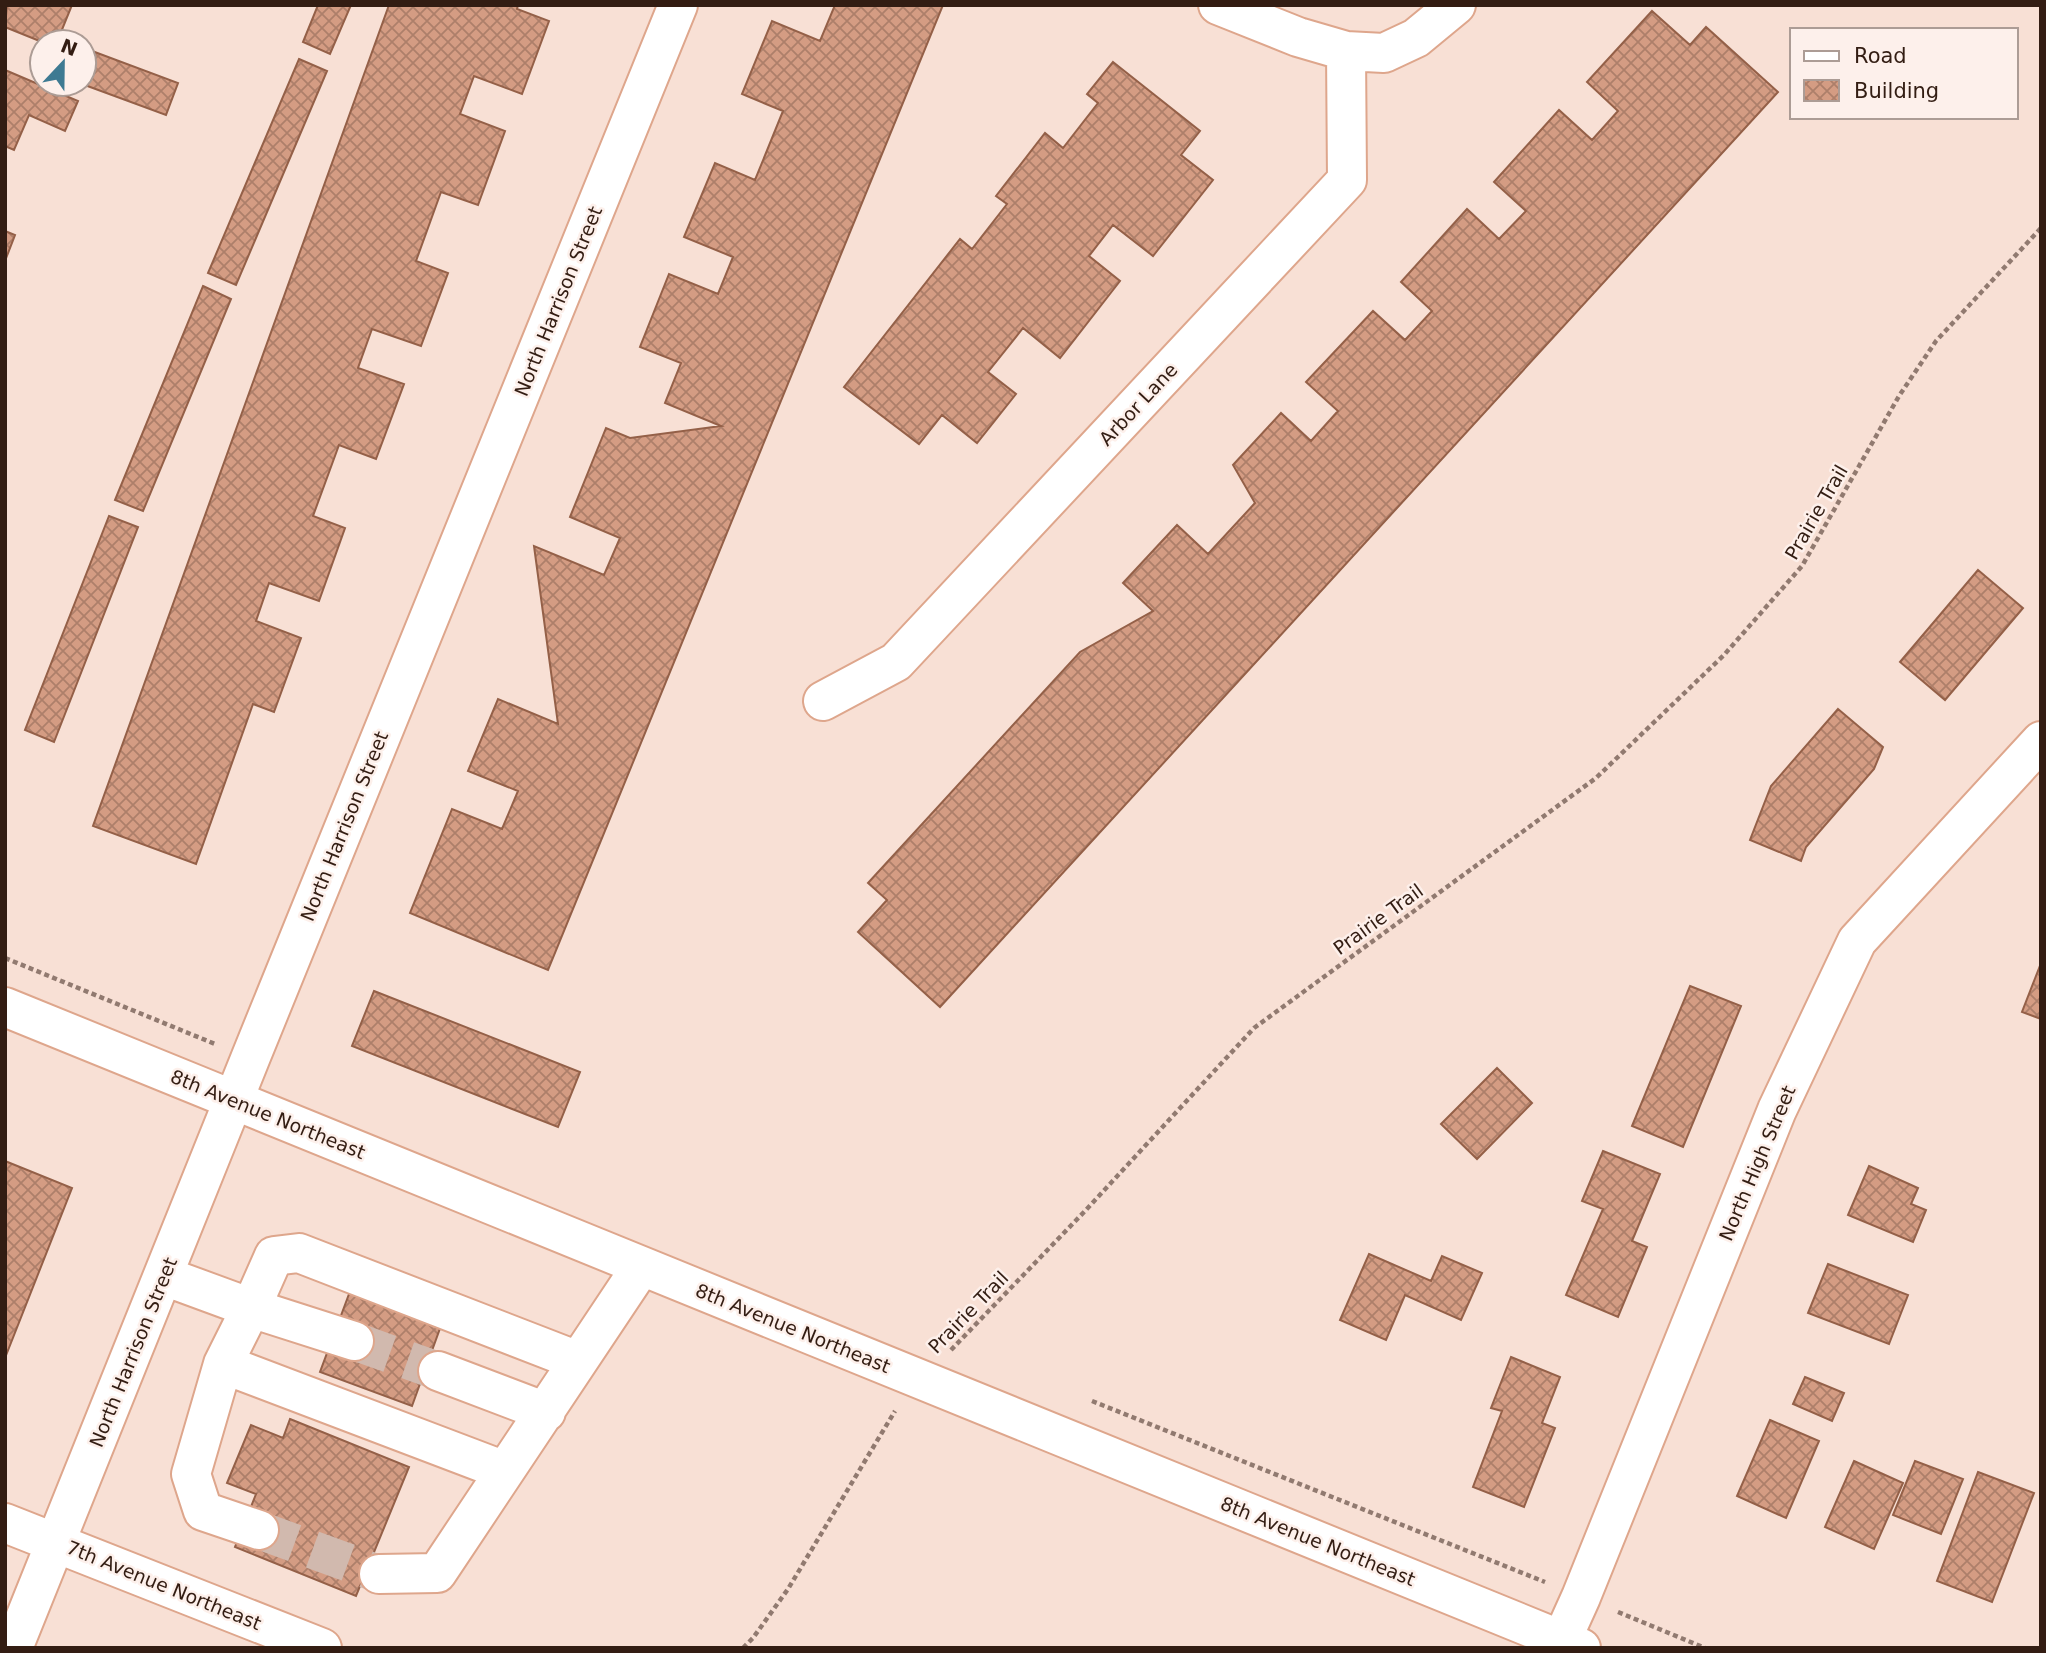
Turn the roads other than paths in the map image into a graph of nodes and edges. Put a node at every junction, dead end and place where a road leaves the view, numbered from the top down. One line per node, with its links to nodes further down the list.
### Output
1 (678, 5): 8 (street, North Harrison Street)
2 (1218, 5): 4 (street)
3 (1456, 5): 4 (street)
4 (1346, 51): 5 (street, Arbor Lane)
5 (823, 701)
6 (2041, 741): 22 (street, North High Street)
7 (5, 1007): 8 (street, 8th Avenue Northeast)
8 (233, 1100): 9 (street, 8th Avenue Northeast); 10 (street, North Harrison Street)
9 (641, 1267): 13 (street); 22 (street, 8th Avenue Northeast)
10 (164, 1276): 11 (street); 20 (street, North Harrison Street)
11 (251, 1308): 12 (street); 13 (street); 14 (street)
12 (354, 1340)
13 (578, 1361): 16 (street)
14 (223, 1364): 17 (street); 19 (street)
15 (438, 1371): 16 (street)
16 (546, 1412): 17 (street)
17 (505, 1471): 21 (street)
18 (5, 1522): 20 (street, 7th Avenue Northeast)
19 (259, 1530)
20 (56, 1542): 23 (street, North Harrison Street); 24 (street, 7th Avenue Northeast)
21 (379, 1574)
22 (1567, 1645)
23 (13, 1648)
24 (322, 1648)

